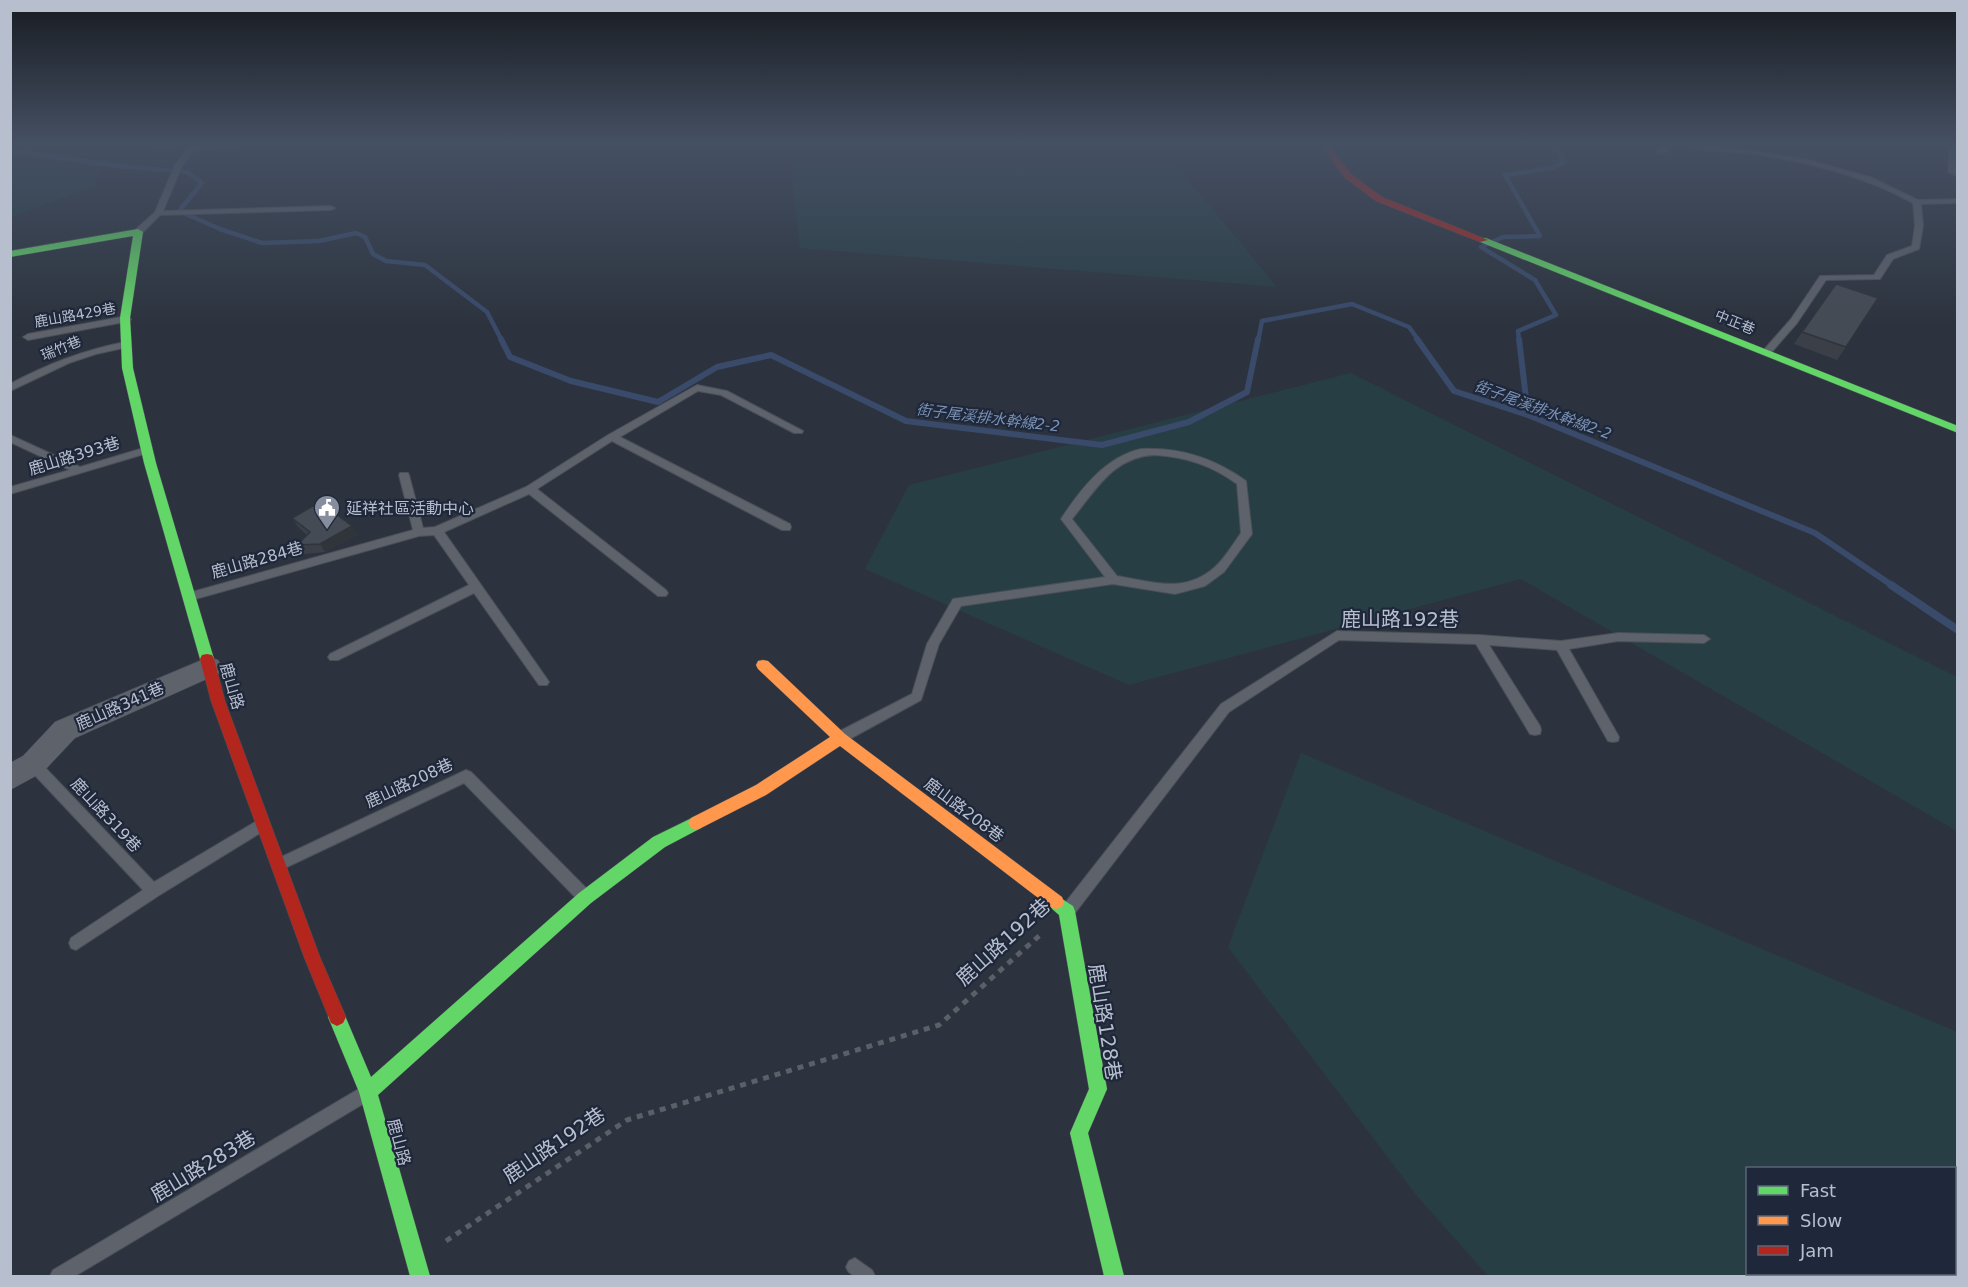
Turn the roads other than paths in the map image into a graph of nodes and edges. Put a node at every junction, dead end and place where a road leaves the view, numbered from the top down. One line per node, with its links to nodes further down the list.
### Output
1 (161, 205): 5 (lane)
2 (1394, 205): 11 (street, 中正巷)
3 (1917, 205): 11 (lane)
4 (331, 208): 5 (lane)
5 (158, 213): 6 (lane)
6 (138, 232): 7 (street); 8 (street, 鹿山路)
7 (10, 254)
8 (127, 319): 9 (lane, 鹿山路429巷); 10 (street, 鹿山路)
9 (28, 337)
10 (125, 345): 12 (lane, 瑞竹巷); 17 (street, 鹿山路)
11 (1767, 352): 13 (street, 中正巷)
12 (10, 387)
13 (1958, 429)
14 (798, 432): 15 (lane, 鹿山路284巷)
15 (612, 437): 20 (lane, 鹿山路284巷); 22 (lane)
16 (10, 438): 18 (lane)
17 (147, 450): 18 (lane, 鹿山路393巷); 28 (street, 鹿山路)
18 (79, 470): 21 (lane, 鹿山路393巷)
19 (404, 475): 24 (lane)
20 (530, 489): 23 (lane, 鹿山路284巷); 27 (lane)
21 (10, 491)
22 (786, 527)
23 (437, 531): 24 (lane, 鹿山路284巷); 26 (lane)
24 (419, 532): 28 (lane, 鹿山路284巷)
25 (1113, 580): 25 (lane); 38 (lane)
26 (476, 587): 32 (lane); 35 (lane)
27 (662, 593)
28 (191, 596): 34 (street, 鹿山路)
29 (1704, 639): 31 (lane, 鹿山路192巷)
30 (1479, 640): 31 (lane, 鹿山路192巷); 36 (lane); 45 (lane, 鹿山路192巷)
31 (1561, 646): 37 (lane)
32 (334, 657)
33 (763, 665): 38 (street, 鹿山路208巷)
34 (209, 667): 39 (street, 鹿山路341巷); 41 (street, 鹿山路)
35 (543, 682)
36 (1534, 730)
37 (1613, 737)
38 (840, 738): 44 (street); 45 (street, 鹿山路208巷)
39 (33, 764): 40 (street, 鹿山路341巷); 43 (lane, 鹿山路319巷)
40 (10, 778)
41 (263, 824): 42 (street, 鹿山路); 43 (lane)
42 (278, 865): 44 (lane, 鹿山路208巷); 47 (street, 鹿山路)
43 (153, 891): 46 (lane)
44 (585, 898): 47 (street)
45 (1067, 911): 50 (street, 鹿山路128巷)
46 (76, 943)
47 (368, 1092): 48 (lane, 鹿山路283巷); 49 (street, 鹿山路)
48 (59, 1276)
49 (420, 1276)
50 (1114, 1276)

